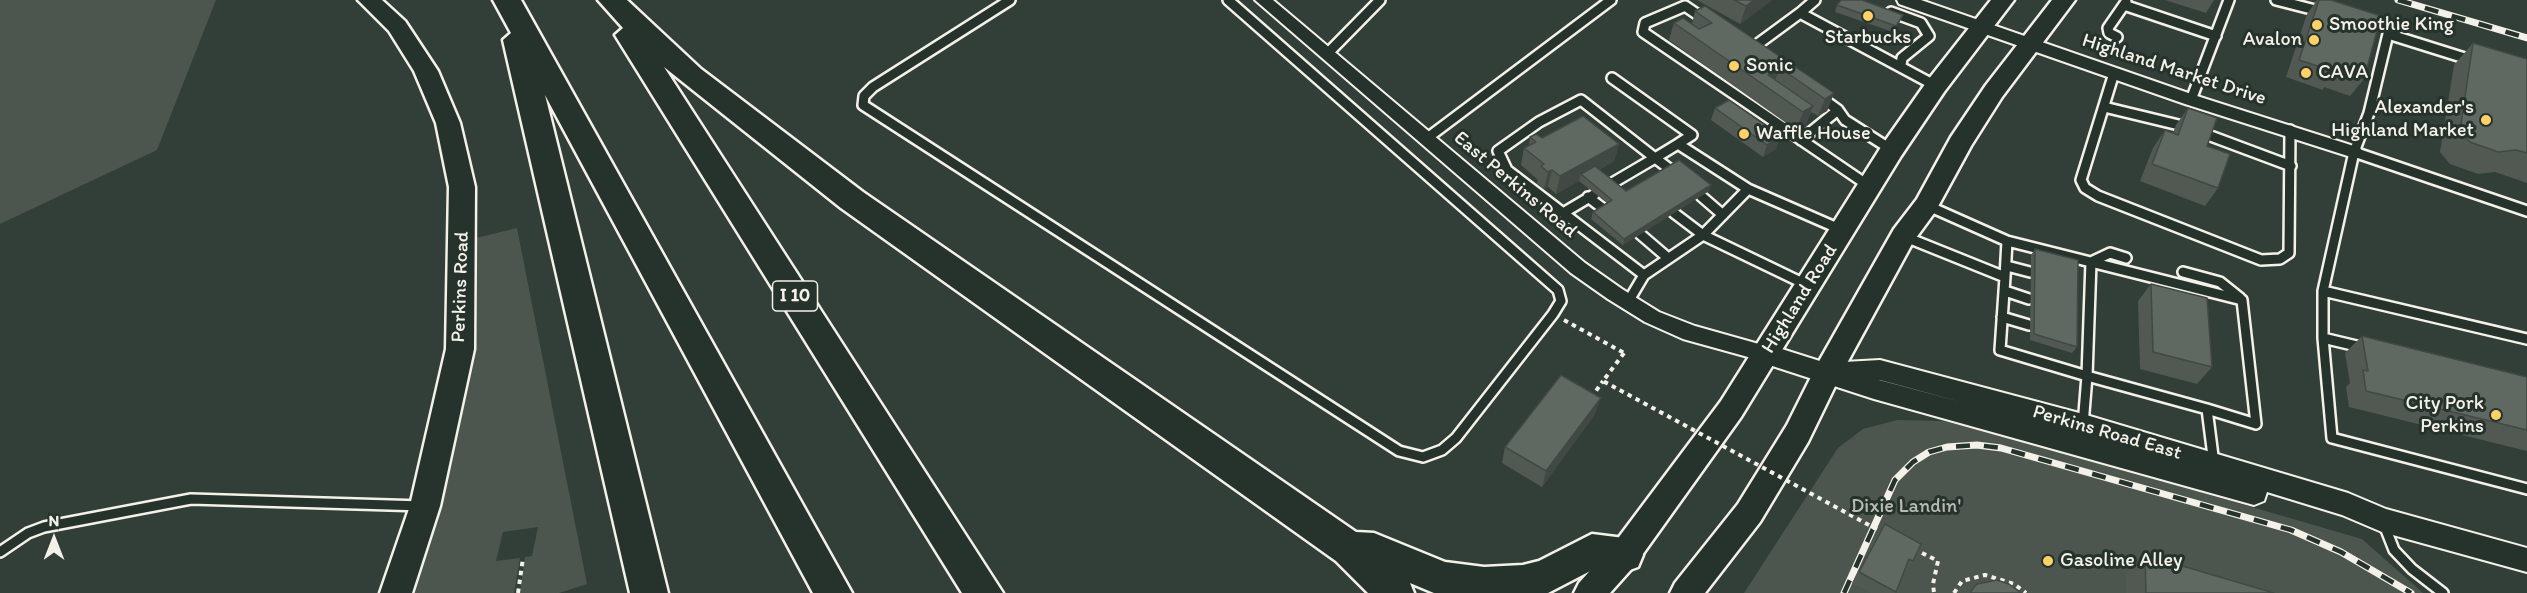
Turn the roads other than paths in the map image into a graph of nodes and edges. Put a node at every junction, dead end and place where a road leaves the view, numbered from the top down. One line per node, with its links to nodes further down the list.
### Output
1 (369, 0): 89 (main road, Perkins Road)
2 (507, 0): 88 (highway); 99 (highway)
3 (606, 0): 100 (highway, I 10)
4 (612, 0): 91 (highway)
5 (1010, 0): 6 (lane)
6 (1228, 0)
7 (1263, 0): 27 (street, East Perkins Road)
8 (1380, 0): 27 (lane)
9 (1611, 0): 39 (lane)
10 (1815, 0): 18 (lane)
11 (1905, 0): 21 (street, Highland Market Drive)
12 (2003, 0): 21 (main road, Highland Road)
13 (2064, 0): 25 (main road)
14 (2229, 0): 22 (lane)
15 (2276, 0): 19 (lane)
16 (2126, 2): 22 (lane); 23 (lane)
17 (1880, 8): 30 (lane)
18 (1800, 13): 26 (lane); 30 (lane)
19 (2330, 16)
20 (1713, 25): 40 (lane)
21 (1981, 26): 25 (street, Highland Market Drive); 33 (main road, Highland Road)
22 (2216, 36): 35 (lane)
23 (2117, 37)
24 (1740, 43): 26 (lane)
25 (2030, 44): 31 (street, Highland Market Drive); 51 (main road)
26 (1750, 50): 28 (lane)
27 (1327, 54): 39 (street, East Perkins Road)
28 (1760, 56)
29 (2484, 64): 43 (lane)
30 (1901, 66): 33 (lane)
31 (2114, 73): 35 (street, Highland Market Drive); 36 (lane)
32 (1612, 78): 41 (lane)
33 (1936, 86): 42 (main road, Highland Road)
34 (1809, 90): 37 (lane)
35 (2191, 100): 38 (street, Highland Market Drive)
36 (2104, 107): 45 (lane); 45 (lane)
37 (1839, 110): 40 (lane); 42 (lane)
38 (2290, 130): 43 (street, Highland Market Drive); 45 (lane)
39 (1426, 139): 75 (street, East Perkins Road)
40 (1801, 140): 48 (lane)
41 (1678, 144): 44 (lane); 49 (lane)
42 (1892, 150): 48 (main road, Highland Road)
43 (2354, 152): 53 (lane); 72 (lane)
44 (1655, 158): 46 (lane); 47 (lane); 54 (lane)
45 (2290, 166)
46 (1671, 170)
47 (1609, 185)
48 (1869, 186): 57 (main road, Highland Road)
49 (1748, 189): 56 (lane); 57 (lane)
50 (1701, 196): 56 (lane)
51 (1926, 205): 60 (main road); 61 (lane)
52 (1605, 210): 54 (lane)
53 (2527, 211)
54 (1563, 213): 68 (lane)
55 (1674, 213): 59 (lane)
56 (1723, 214): 59 (lane)
57 (1842, 231): 70 (main road, Highland Road)
58 (1640, 234): 62 (lane)
59 (1703, 235): 62 (lane); 70 (lane)
60 (1904, 236): 69 (lane); 82 (main road)
61 (2007, 241): 64 (lane); 65 (lane)
62 (1668, 258): 68 (lane)
63 (2126, 258): 64 (lane)
64 (2091, 262): 74 (lane); 83 (lane)
65 (2007, 266): 66 (lane); 69 (lane)
66 (2030, 272)
67 (2182, 272): 74 (lane)
68 (1644, 275): 75 (lane)
69 (2005, 277): 71 (lane)
70 (1807, 285): 81 (main road, Highland Road)
71 (2005, 291): 73 (lane); 76 (lane)
72 (2323, 291): 78 (lane); 79 (lane)
73 (2029, 299)
74 (2242, 300): 84 (lane)
75 (1628, 302): 81 (street, East Perkins Road)
76 (2002, 317): 77 (lane); 83 (lane)
77 (2029, 326)
78 (2323, 338): 80 (lane); 87 (lane)
79 (2527, 339)
80 (2379, 352)
81 (1766, 354): 82 (street, Perkins Road East); 93 (main road, Highland Road)
82 (1827, 373): 85 (street, Perkins Road East); 90 (street, Perkins Road East); 102 (main road)
83 (2087, 376): 84 (lane); 85 (lane)
84 (2207, 409): 86 (lane)
85 (2084, 424): 86 (street, Perkins Road East)
86 (2214, 464): 90 (street, Perkins Road East)
87 (2527, 489)
88 (625, 497): 97 (highway); 98 (highway)
89 (425, 506): 92 (lane); 96 (main road, Perkins Road)
90 (2382, 520): 94 (street, Perkins Road East); 103 (lane)
91 (1349, 549): 93 (highway); 95 (highway)
92 (0, 552)
93 (1624, 555): 101 (main road, Highland Road)
94 (2527, 560)
95 (1397, 589)
96 (396, 593)
97 (639, 593)
98 (649, 593)
99 (832, 593)
100 (984, 593)
101 (1590, 593)
102 (1686, 593)
103 (2443, 593)

